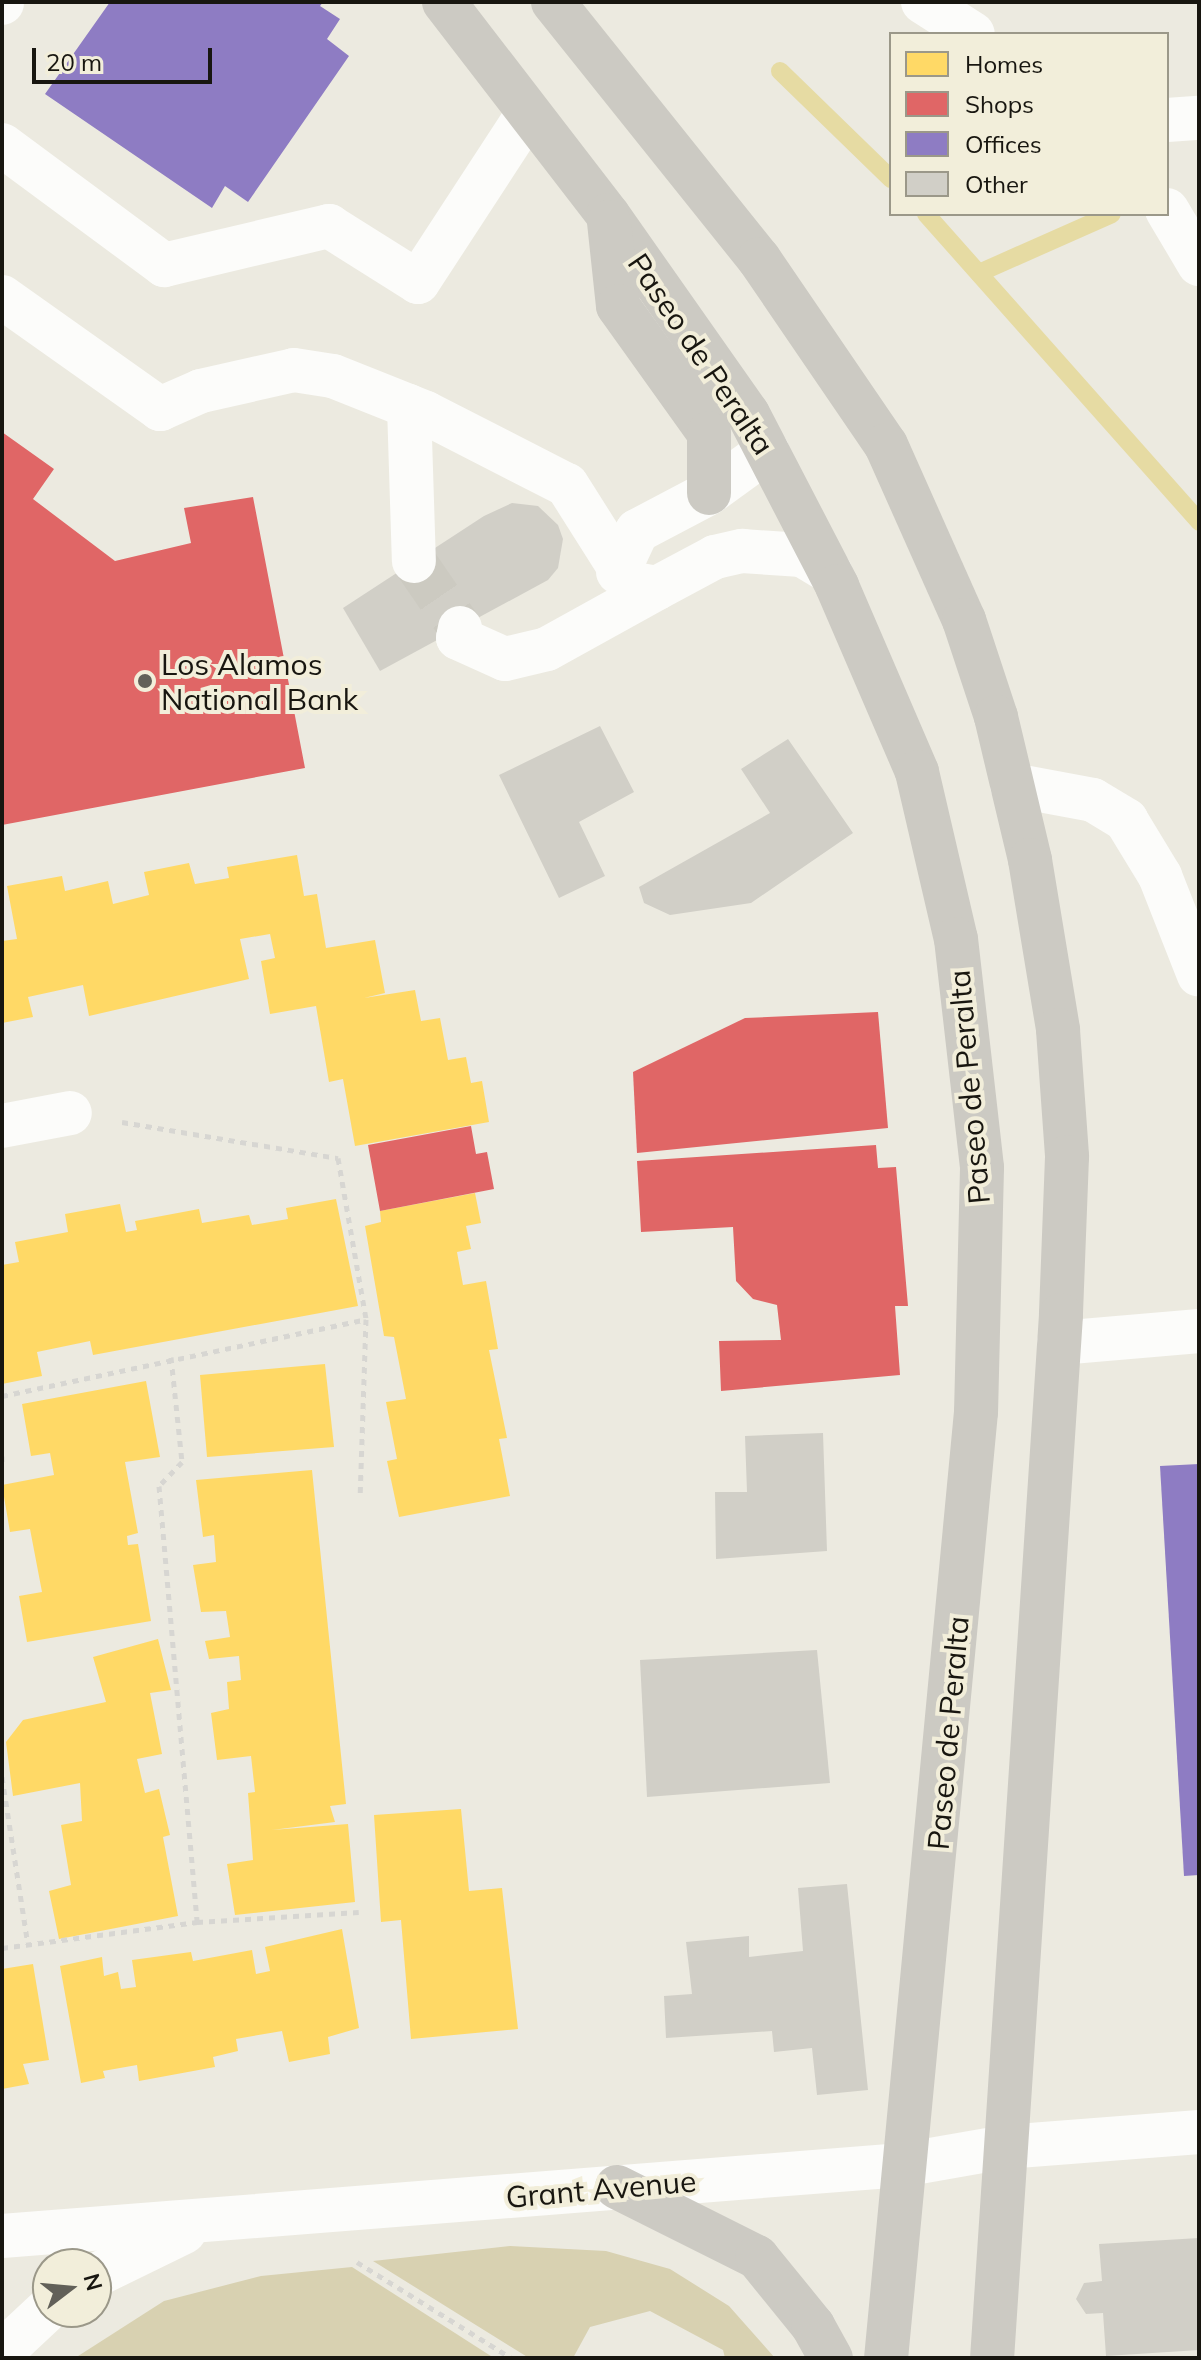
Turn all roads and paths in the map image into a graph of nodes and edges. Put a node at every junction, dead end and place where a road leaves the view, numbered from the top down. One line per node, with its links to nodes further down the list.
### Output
1 (444, 2): 5 (main road, Paseo de Peralta)
2 (553, 2): 21 (main road)
3 (923, 2): 4 (street)
4 (970, 32)
5 (528, 113): 8 (street); 10 (main road, Paseo de Peralta)
6 (1199, 118): 7 (street)
7 (1169, 120)
8 (2, 145)
9 (1169, 213): 11 (street)
10 (608, 215): 14 (main road, Paseo de Peralta); 15 (main road)
11 (1199, 264)
12 (2, 297): 13 (street)
13 (409, 406): 16 (street); 17 (street)
14 (767, 451): 15 (street); 18 (main road, Paseo de Peralta)
15 (709, 493): 17 (street)
16 (414, 561)
17 (618, 572): 19 (street)
18 (830, 572): 19 (street); 40 (main road, Paseo de Peralta)
19 (657, 588): 20 (street)
20 (460, 628)
21 (1012, 785): 22 (street); 27 (main road)
22 (1199, 975)
23 (70, 1113): 24 (street); 25 (path)
24 (2, 1126)
25 (366, 1319): 28 (path); 32 (path)
26 (1199, 1331): 27 (street)
27 (1059, 1343): 39 (main road)
28 (171, 1357): 29 (path); 35 (path)
29 (2, 1396)
30 (2, 1456): 31 (path)
31 (2, 1467)
32 (360, 1496)
33 (2, 1777): 36 (path)
34 (359, 1912): 35 (path)
35 (197, 1922): 36 (path)
36 (28, 1944): 37 (path)
37 (2, 1948)
38 (1199, 2132): 39 (street, Grant Avenue)
39 (1005, 2147): 40 (street, Grant Avenue); 51 (main road)
40 (902, 2165): 41 (street, Grant Avenue); 50 (main road, Paseo de Peralta)
41 (617, 2187): 42 (street, Grant Avenue); 49 (main road)
42 (212, 2220): 43 (street, Grant Avenue); 45 (street)
43 (2, 2236)
44 (353, 2260): 48 (path)
45 (112, 2267)
46 (32, 2324): 47 (street)
47 (2, 2352)
48 (511, 2358)
49 (831, 2358)
50 (886, 2358)
51 (992, 2358)

